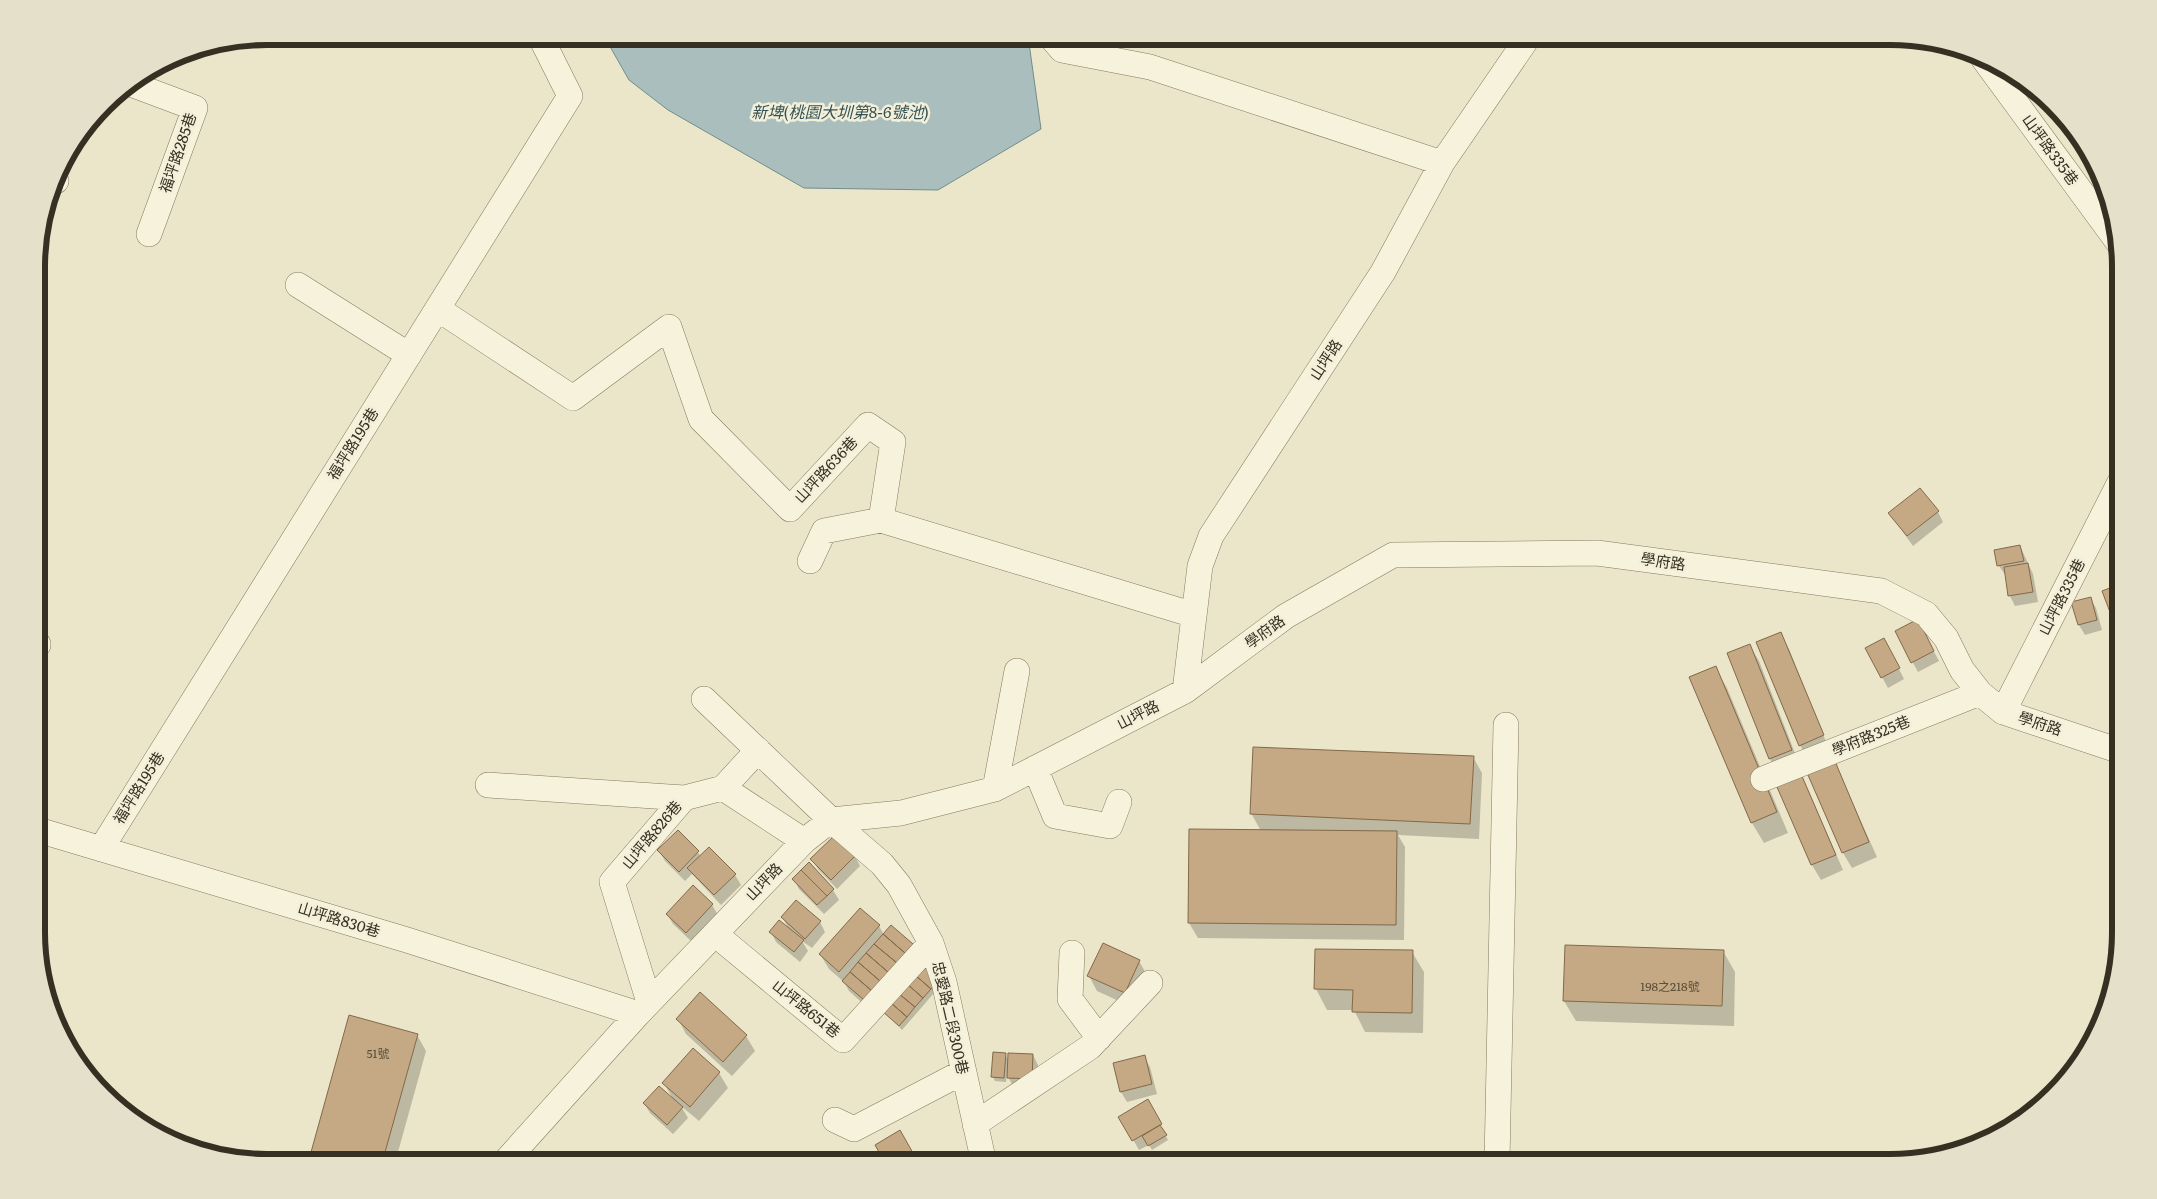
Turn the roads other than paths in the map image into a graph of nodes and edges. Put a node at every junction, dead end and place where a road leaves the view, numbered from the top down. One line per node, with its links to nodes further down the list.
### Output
1 (544, 45): 10 (street, 福坪路195巷)
2 (1058, 45): 6 (street)
3 (1523, 45): 6 (street, 山坪路)
4 (1992, 70): 7 (street, 山坪路335巷)
5 (138, 87): 8 (street, 福坪路285巷)
6 (1442, 163): 15 (street, 山坪路)
7 (2109, 229)
8 (150, 234)
9 (298, 285): 11 (street)
10 (438, 309): 11 (street, 福坪路195巷); 13 (street, 山坪路636巷)
11 (409, 355): 34 (street, 福坪路195巷)
12 (2112, 498): 20 (street, 山坪路335巷)
13 (881, 520): 14 (street); 15 (street)
14 (810, 561)
15 (1194, 616): 17 (street, 山坪路)
16 (1017, 671): 28 (street)
17 (1185, 691): 18 (street, 學府路); 24 (street, 山坪路)
18 (1980, 693): 20 (street, 學府路); 25 (street, 學府路325巷)
19 (704, 699): 23 (street, 忠愛路二段300巷)
20 (2003, 712): 22 (street, 學府路)
21 (1506, 725): 46 (street)
22 (2112, 748)
23 (758, 750): 27 (street); 31 (street, 忠愛路二段300巷)
24 (1035, 768): 28 (street, 山坪路); 30 (street)
25 (1763, 779)
26 (488, 785): 29 (street)
27 (723, 788): 29 (street, 山坪路826巷); 33 (street)
28 (995, 789): 31 (street, 山坪路)
29 (684, 798): 39 (street, 山坪路826巷)
30 (1119, 802)
31 (830, 820): 33 (street, 山坪路); 36 (street, 忠愛路二段300巷)
32 (45, 832): 34 (street, 山坪路830巷)
33 (804, 841): 35 (street, 山坪路)
34 (101, 849): 39 (street, 山坪路830巷)
35 (714, 934): 36 (street, 山坪路651巷); 39 (street, 山坪路)
36 (931, 943): 41 (street, 忠愛路二段300巷)
37 (1072, 953): 40 (street)
38 (1150, 983): 40 (street)
39 (643, 1008): 44 (street, 山坪路)
40 (1099, 1038): 43 (street)
41 (963, 1072): 42 (street); 43 (street, 忠愛路二段300巷)
42 (835, 1120)
43 (975, 1124): 45 (street, 忠愛路二段300巷)
44 (512, 1154)
45 (982, 1154)
46 (1497, 1154)

